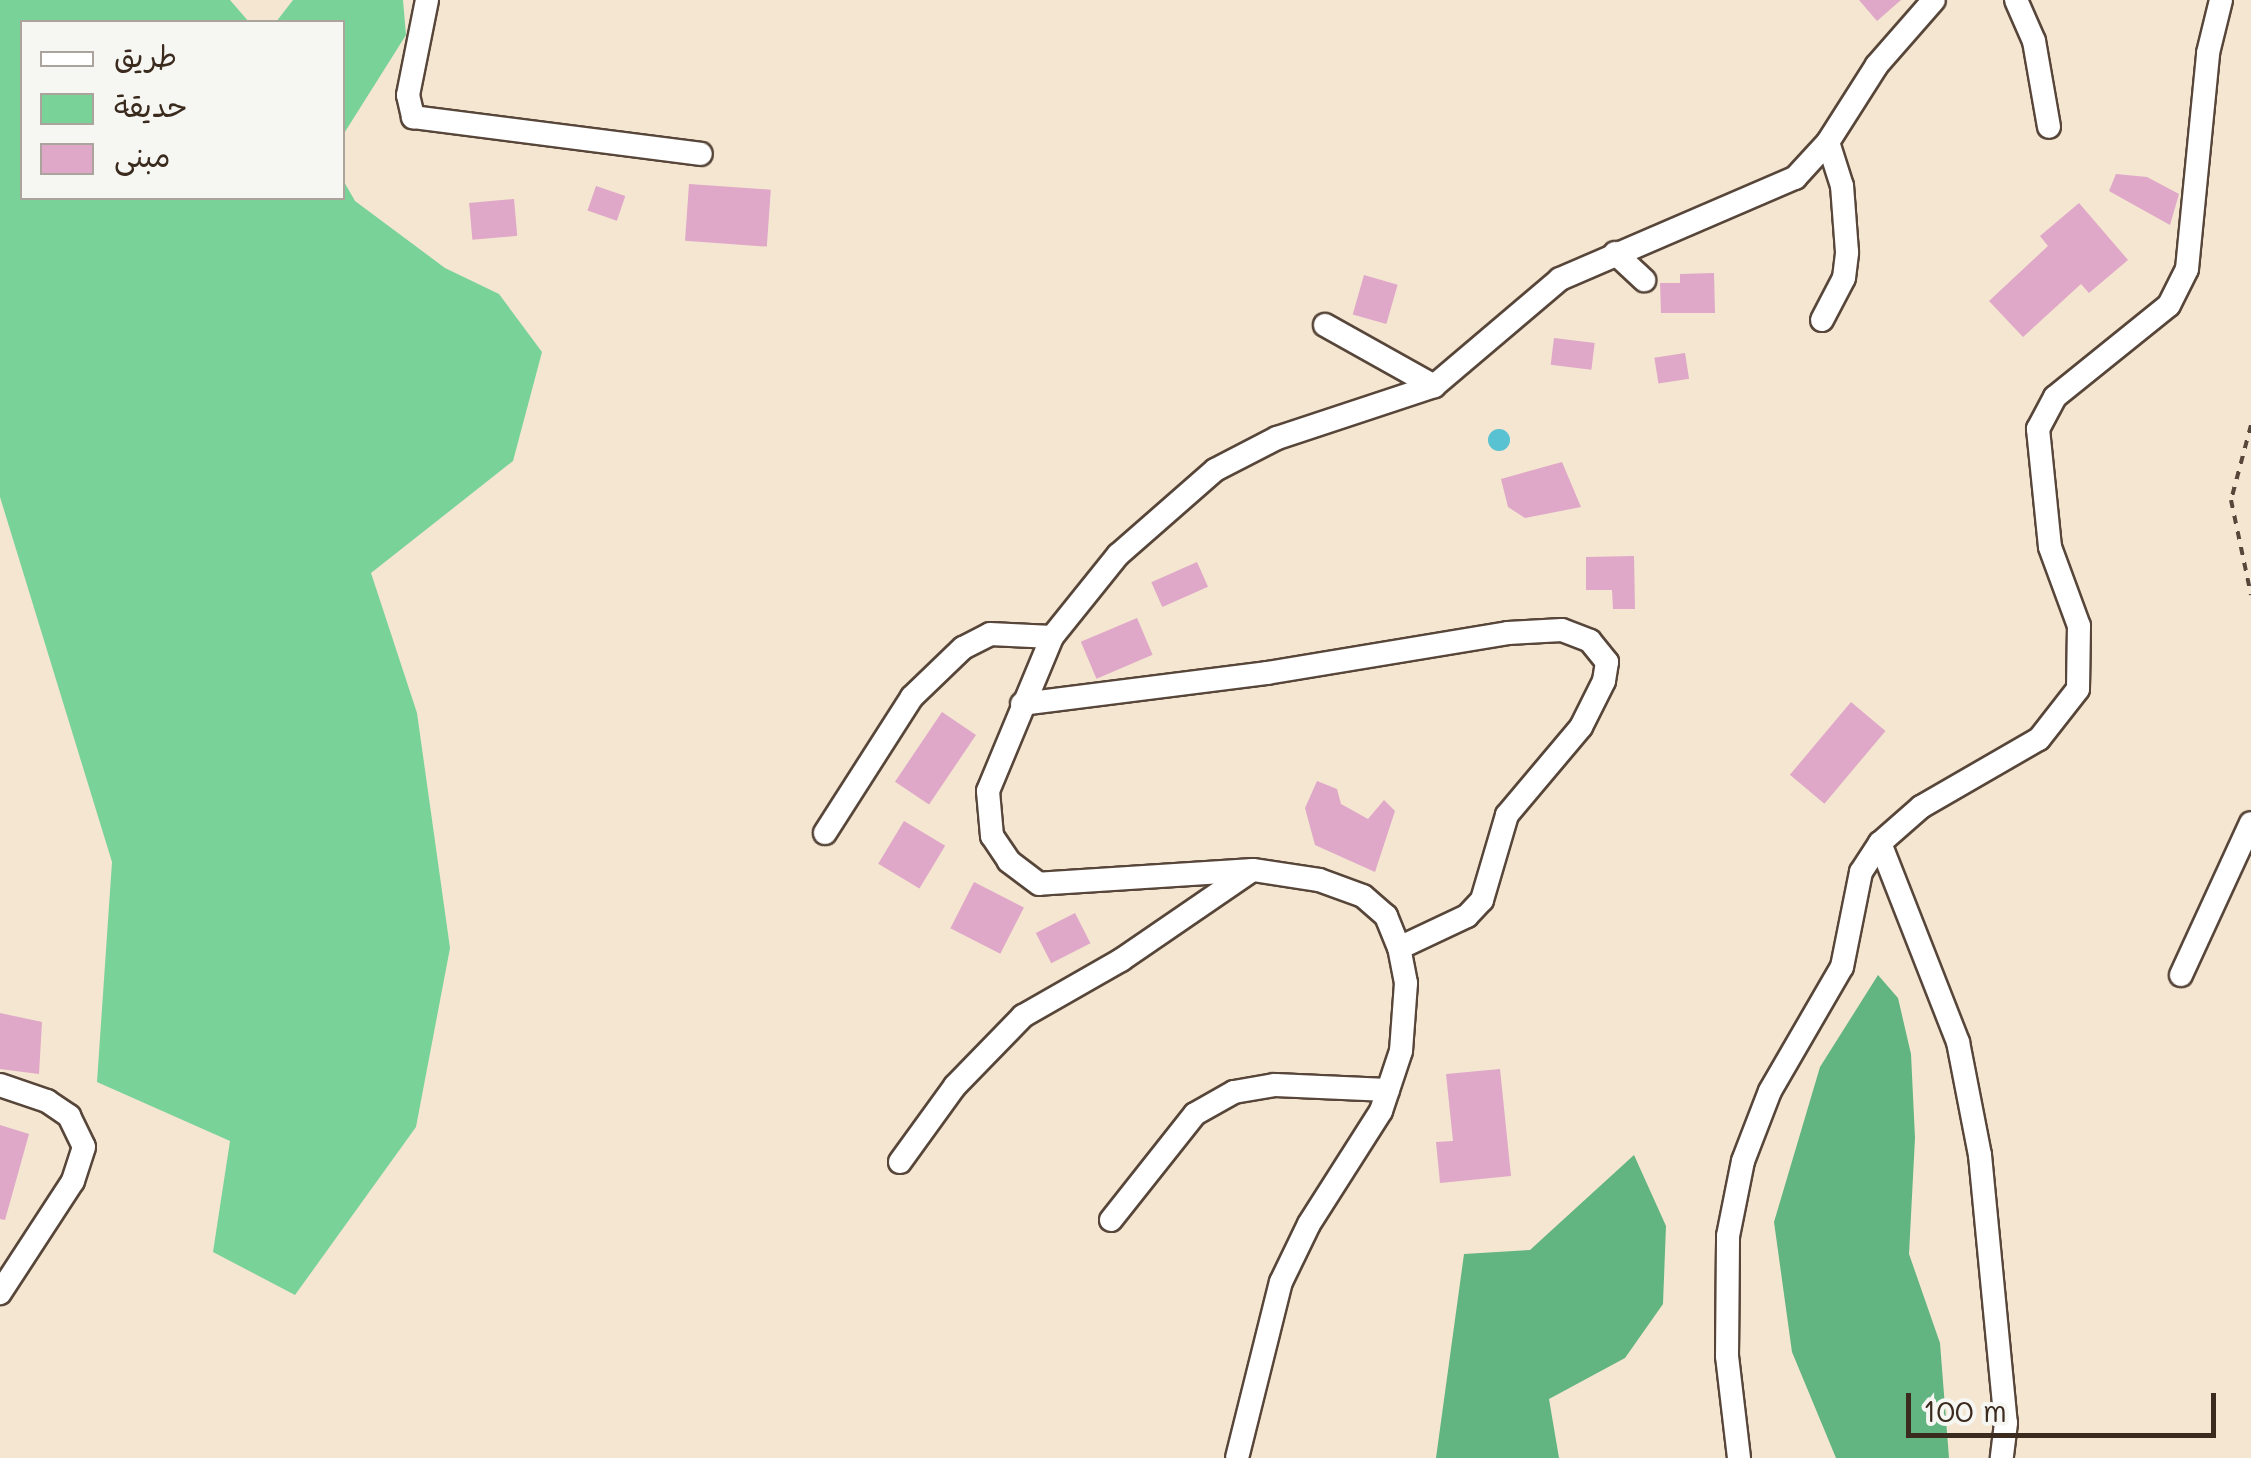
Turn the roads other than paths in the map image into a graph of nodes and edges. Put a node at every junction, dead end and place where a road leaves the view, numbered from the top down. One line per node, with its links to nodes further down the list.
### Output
1 (427, 0): 7 (street)
2 (1934, 0): 6 (street)
3 (2016, 0): 5 (street)
4 (2221, 0): 17 (street)
5 (2049, 126)
6 (1828, 142): 8 (street); 10 (street)
7 (701, 154)
8 (1615, 253): 9 (street); 12 (street)
9 (1644, 280)
10 (1822, 320)
11 (1324, 325): 12 (street)
12 (1434, 386): 13 (street)
13 (1052, 637): 14 (street); 16 (street)
14 (1022, 704): 18 (street); 19 (street)
15 (2251, 824): 20 (street)
16 (825, 833)
17 (1880, 844): 27 (street); 28 (street)
18 (1253, 870): 19 (street); 23 (street)
19 (1399, 948): 22 (street)
20 (2181, 975)
21 (0, 1085): 25 (street)
22 (1388, 1090): 24 (street); 26 (street)
23 (900, 1162)
24 (1112, 1220)
25 (0, 1293)
26 (1237, 1458)
27 (1739, 1458)
28 (2002, 1458)

